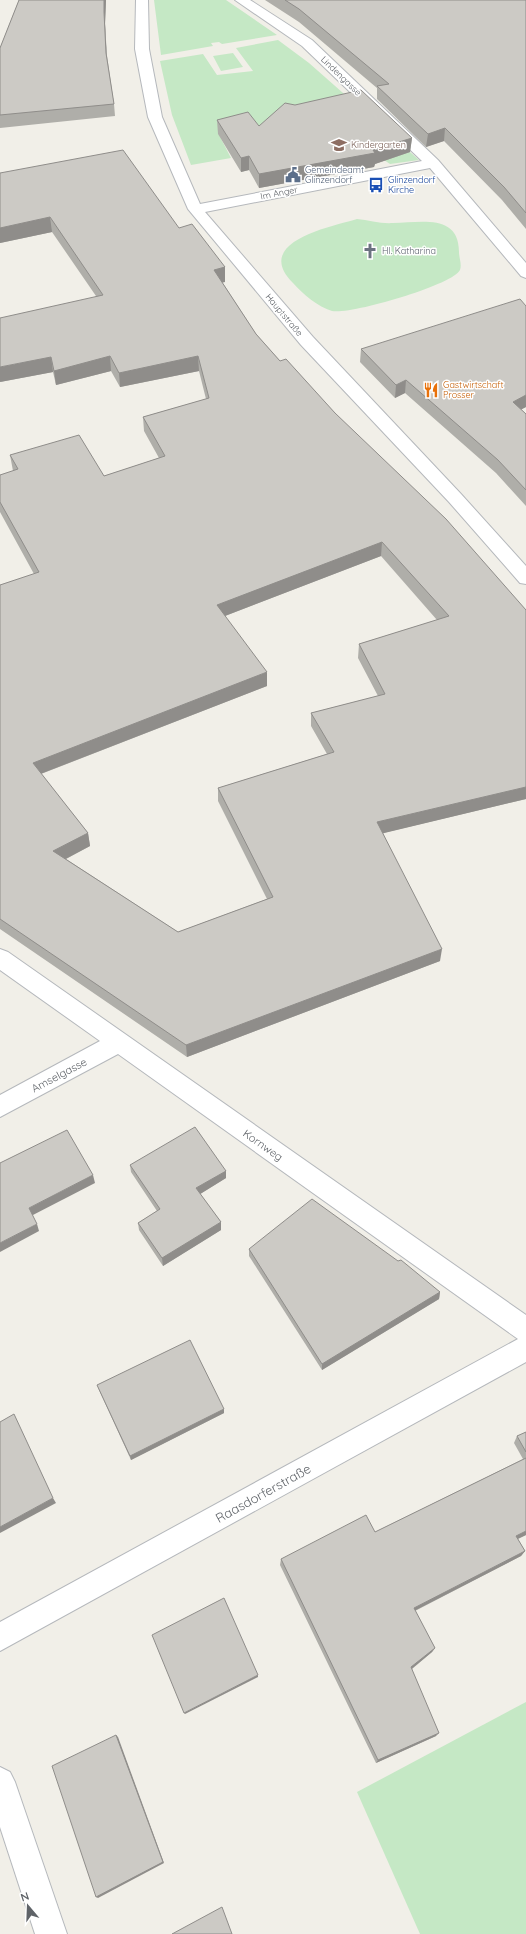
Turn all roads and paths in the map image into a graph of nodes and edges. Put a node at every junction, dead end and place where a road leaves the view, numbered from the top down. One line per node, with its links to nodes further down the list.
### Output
1 (142, 0): 4 (street, Hauptstraße)
2 (241, 0): 3 (street, Lindengasse)
3 (433, 163): 4 (street, Im Anger); 5 (street, Lindengasse)
4 (195, 209): 6 (street, Hauptstraße)
5 (526, 273)
6 (526, 578)
7 (0, 958): 8 (street, Kornweg)
8 (118, 1043): 9 (street, Amselgasse); 10 (street, Kornweg)
9 (0, 1107)
10 (526, 1330)
11 (526, 1348): 12 (street, Raasdorferstraße)
12 (0, 1637)
13 (0, 1782): 14 (street)
14 (51, 1934)

